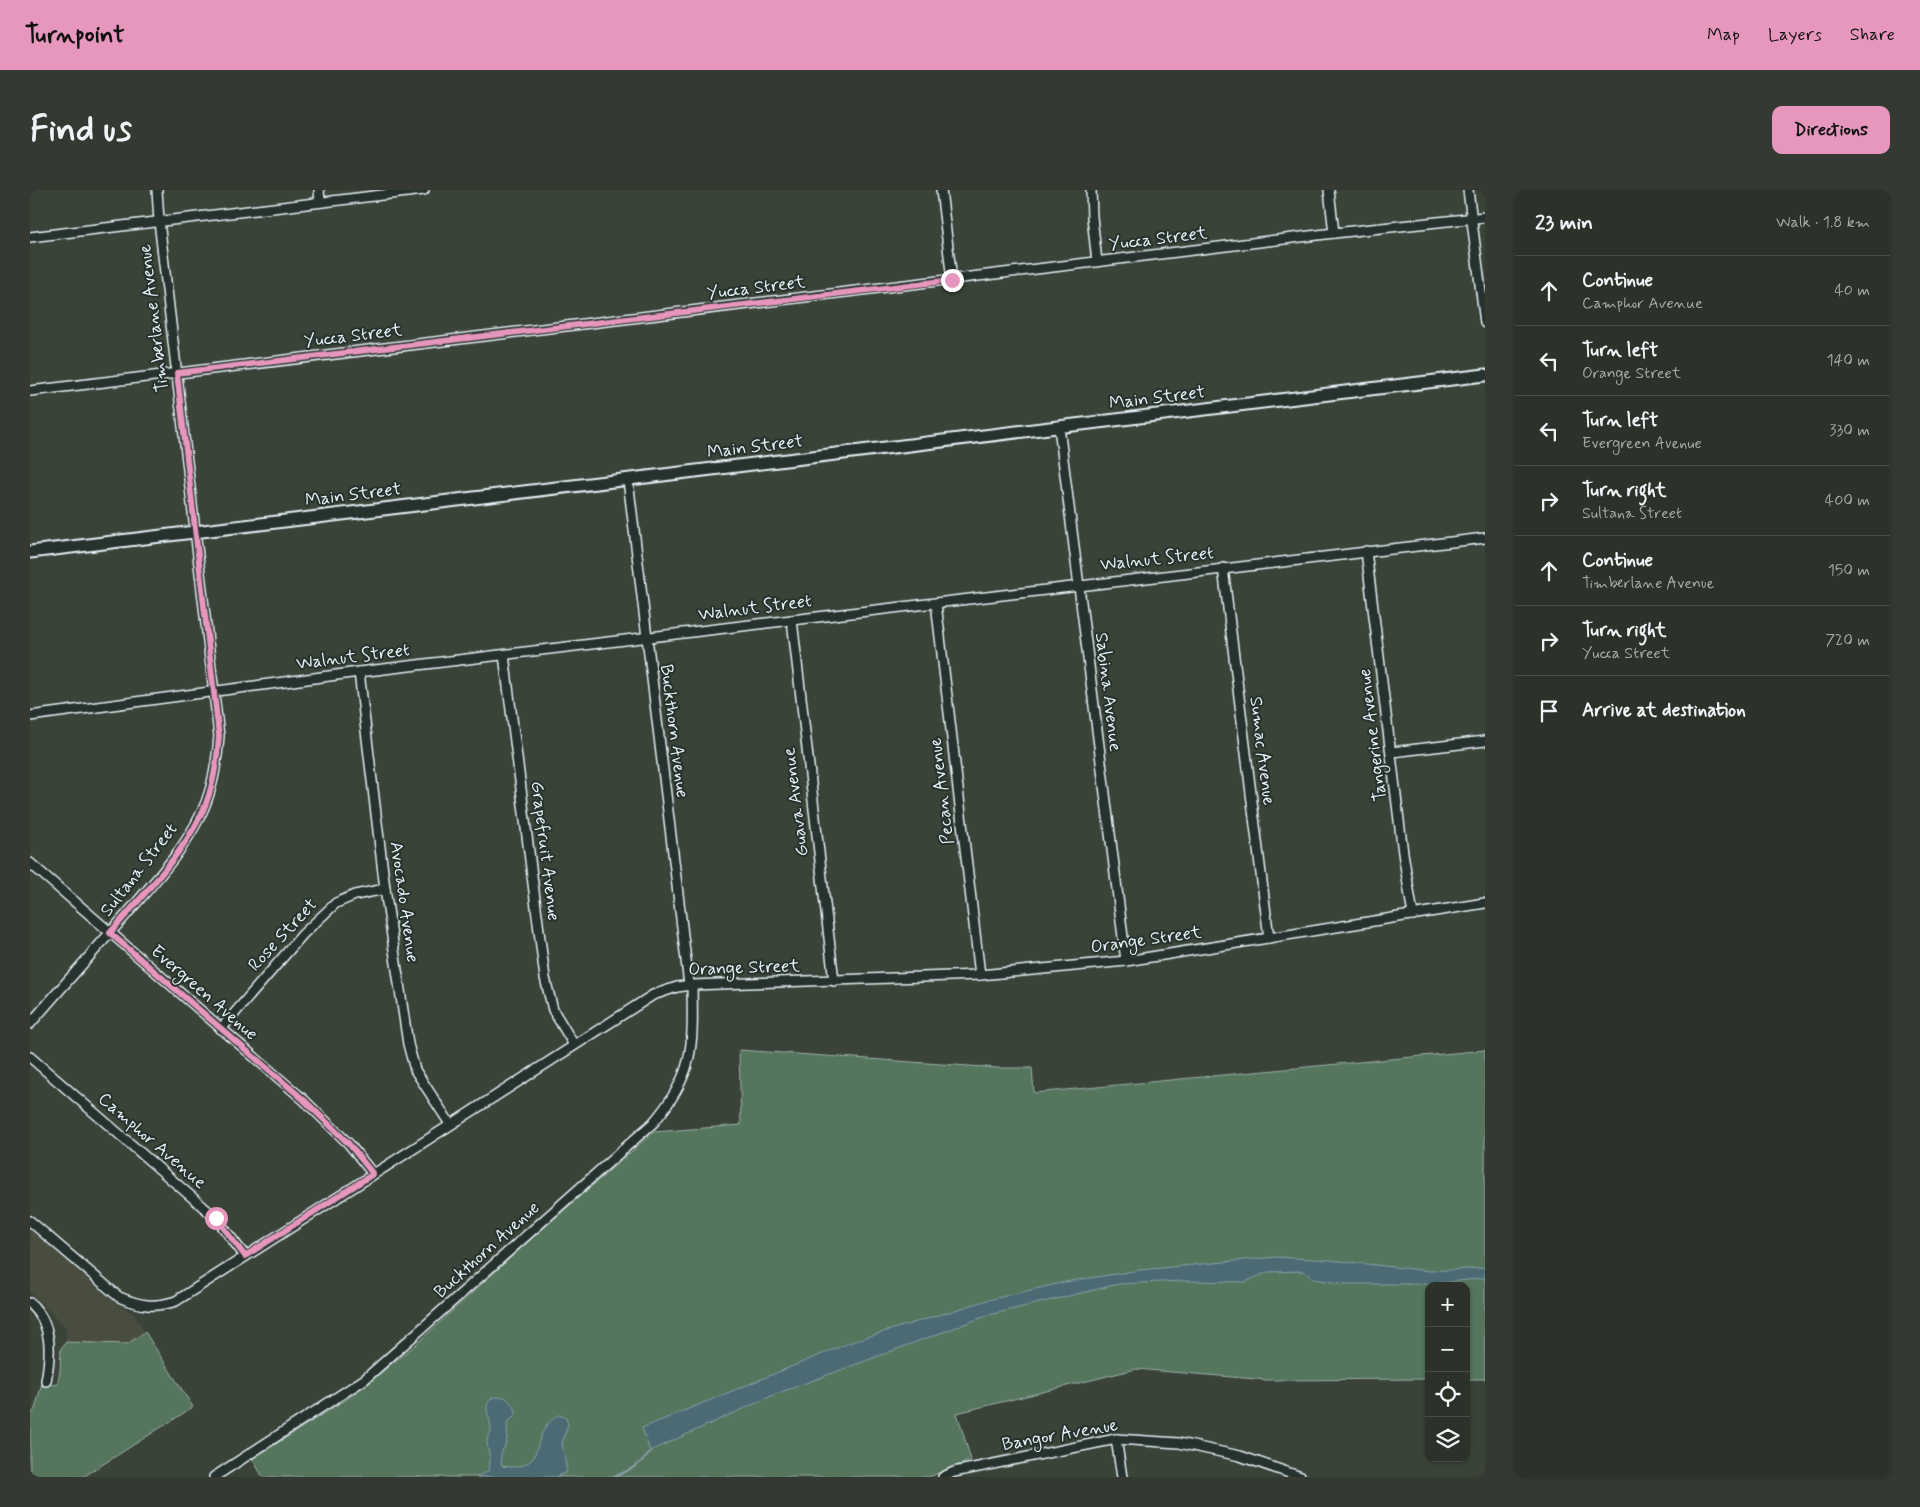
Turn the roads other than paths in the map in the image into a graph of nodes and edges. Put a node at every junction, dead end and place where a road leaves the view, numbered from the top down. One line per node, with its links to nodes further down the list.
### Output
1 (157, 190): 11 (street, Timberlane Avenue)
2 (318, 190): 8 (street)
3 (424, 190): 8 (street)
4 (941, 190): 15 (street)
5 (1091, 190): 14 (street)
6 (1329, 190): 12 (street)
7 (1468, 190): 10 (street)
8 (320, 202): 11 (street)
9 (1485, 217): 10 (street, Yucca Street)
10 (1472, 218): 12 (street, Yucca Street); 16 (street)
11 (159, 221): 13 (street); 17 (street, Timberlane Avenue)
12 (1334, 233): 14 (street, Yucca Street)
13 (30, 236)
14 (1097, 262): 15 (street, Yucca Street)
15 (952, 280): 17 (street, Yucca Street)
16 (1485, 323)
17 (177, 373): 19 (street, Yucca Street); 22 (street, Timberlane Avenue)
18 (1485, 375): 20 (main road, Main Street)
19 (30, 391)
20 (1059, 427): 21 (main road, Main Street); 27 (street, Sabina Avenue)
21 (628, 480): 22 (main road, Main Street); 30 (street, Buckthorn Avenue)
22 (196, 531): 25 (main road, Main Street); 33 (street, Sultana Street)
23 (1485, 538): 24 (street, Walnut Street)
24 (1366, 551): 26 (street, Walnut Street); 36 (street, Tangerine Avenue)
25 (30, 552)
26 (1223, 568): 27 (street, Walnut Street); 42 (street, Sumac Avenue)
27 (1078, 585): 28 (street, Walnut Street); 43 (street, Sabina Avenue)
28 (936, 603): 29 (street, Walnut Street); 44 (street, Pecan Avenue)
29 (792, 620): 30 (street, Walnut Street); 45 (street, Guava Avenue)
30 (646, 638): 31 (street, Walnut Street); 46 (street, Buckthorn Avenue)
31 (504, 655): 32 (street, Walnut Street); 49 (street, Grapefruit Avenue)
32 (359, 672): 33 (street, Walnut Street); 38 (street, Avocado Avenue)
33 (214, 691): 34 (street, Walnut Street); 41 (street, Sultana Street)
34 (30, 716)
35 (1485, 741): 36 (street)
36 (1392, 752): 40 (street, Tangerine Avenue)
37 (30, 863): 41 (street, Evergreen Avenue)
38 (384, 890): 48 (street, Rose Street); 51 (street, Avocado Avenue)
39 (1485, 903): 40 (street, Orange Street)
40 (1413, 915): 42 (street, Orange Street)
41 (110, 933): 47 (street, Sultana Street); 48 (street, Evergreen Avenue)
42 (1269, 938): 43 (street, Orange Street)
43 (1126, 961): 44 (street, Orange Street)
44 (980, 975): 45 (street, Orange Street)
45 (834, 981): 46 (street, Orange Street)
46 (691, 985): 49 (street, Orange Street); 59 (street, Buckthorn Avenue)
47 (30, 1024)
48 (221, 1029): 52 (street, Evergreen Avenue)
49 (574, 1045): 51 (street, Orange Street)
50 (30, 1057): 54 (street, Camphor Avenue)
51 (450, 1124): 52 (street, Orange Street)
52 (373, 1174): 54 (street, Orange Street)
53 (30, 1221): 54 (street, Orange Street)
54 (245, 1256)
55 (30, 1303): 56 (street)
56 (46, 1381)
57 (1116, 1439): 58 (street, Bangor Avenue); 60 (street, Bangor Avenue); 61 (street)
58 (1289, 1475): 62 (street, Bangor Avenue)
59 (214, 1477)
60 (943, 1477)
61 (1122, 1477)
62 (1301, 1477)

